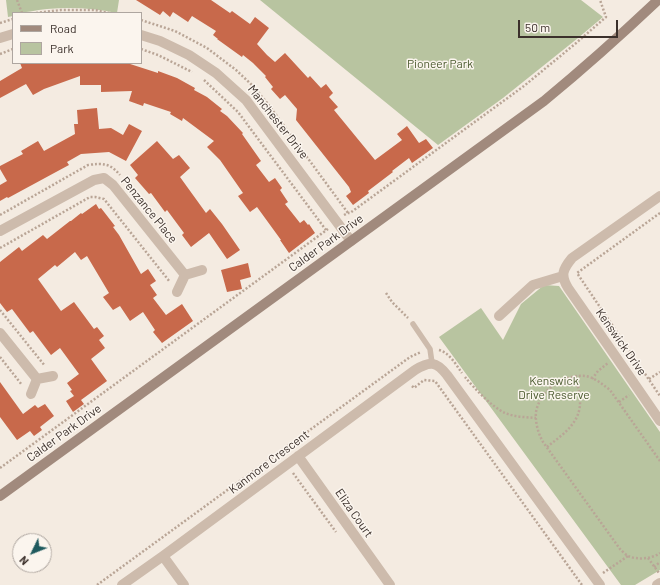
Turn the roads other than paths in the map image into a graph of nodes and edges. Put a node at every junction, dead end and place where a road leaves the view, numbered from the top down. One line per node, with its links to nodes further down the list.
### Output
1 (658, 0): 7 (street, Calder Park Drive)
2 (12, 34): 4 (street)
3 (142, 35): 7 (street, Manchester Drive)
4 (0, 38)
5 (660, 196): 10 (street)
6 (0, 231): 9 (street, Penzance Place)
7 (351, 241): 21 (street, Calder Park Drive)
8 (202, 270): 9 (street)
9 (185, 275): 11 (street)
10 (563, 276): 12 (street); 19 (street, Kenswick Drive)
11 (177, 292)
12 (499, 316)
13 (413, 324): 15 (lane)
14 (0, 333): 17 (street)
15 (432, 363): 20 (street, Kanmore Crescent); 23 (street)
16 (53, 376): 17 (street)
17 (37, 379): 18 (street)
18 (31, 394)
19 (660, 421)
20 (298, 456): 22 (street, Kanmore Crescent); 27 (street, Eliza Court)
21 (0, 496)
22 (163, 556): 25 (street, Kanmore Crescent); 26 (street)
23 (598, 582)
24 (660, 583): 28 (street)
25 (122, 585)
26 (184, 585)
27 (390, 585)
28 (657, 585)

